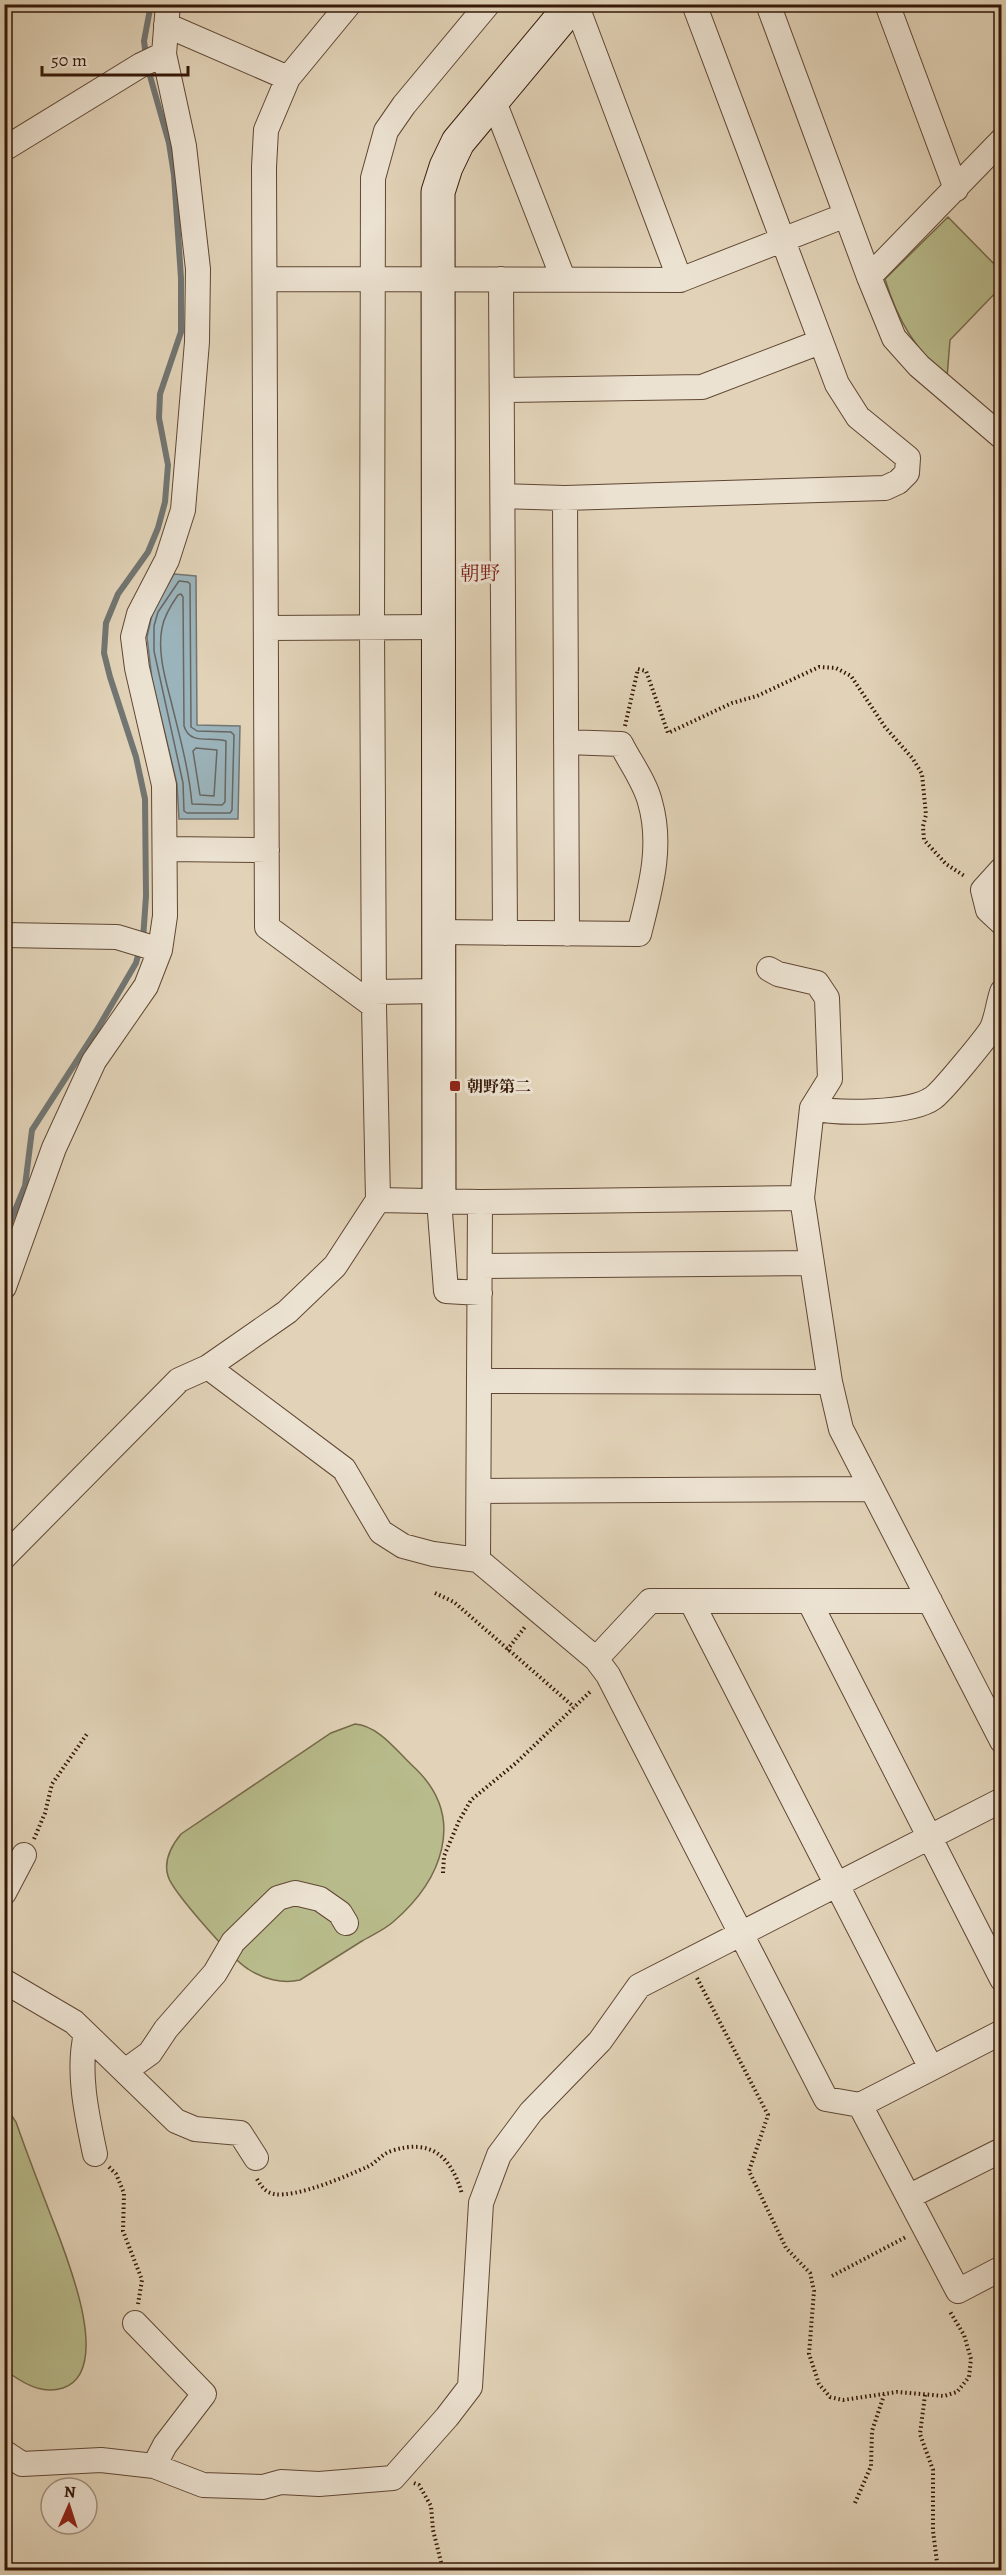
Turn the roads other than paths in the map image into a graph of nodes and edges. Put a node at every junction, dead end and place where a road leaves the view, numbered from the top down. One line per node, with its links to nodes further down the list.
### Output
1 (349, 4): 9 (street)
2 (488, 4): 21 (street)
3 (574, 4): 10 (street); 22 (street)
4 (694, 4): 15 (street)
5 (768, 4): 14 (street)
6 (887, 4): 13 (street)
7 (167, 14): 8 (street); 9 (street)
8 (164, 54): 12 (street); 32 (street)
9 (288, 78): 18 (street)
10 (493, 99): 17 (street); 19 (street)
11 (1002, 140): 13 (street)
12 (4, 149)
13 (956, 189): 16 (street)
14 (846, 215): 15 (street); 16 (street)
15 (783, 240): 22 (street); 23 (street)
16 (869, 277): 25 (street)
17 (562, 278): 20 (street); 22 (street)
18 (265, 279): 21 (street); 30 (street)
19 (437, 279): 20 (street); 21 (street); 29 (street)
20 (501, 279): 24 (street)
21 (371, 280): 28 (street)
22 (680, 280)
23 (820, 342): 24 (street); 27 (street)
24 (503, 390): 26 (street)
25 (1002, 437)
26 (503, 496): 27 (street); 37 (street)
27 (565, 498): 31 (street)
28 (372, 627): 29 (street); 30 (street); 44 (street)
29 (439, 627): 36 (street)
30 (266, 628): 33 (street)
31 (566, 742): 38 (street); 38 (street)
32 (165, 849): 33 (street); 40 (street)
33 (267, 850): 44 (street)
34 (1002, 869): 35 (street)
35 (1002, 923)
36 (439, 932): 37 (street); 42 (street)
37 (505, 933): 38 (street)
38 (567, 934)
39 (4, 935): 40 (street)
40 (160, 950): 52 (street)
41 (770, 969): 45 (street)
42 (440, 991): 44 (street); 48 (street)
43 (1002, 992): 45 (street)
44 (374, 999): 47 (street)
45 (812, 1108): 46 (street)
46 (802, 1198): 49 (street); 50 (street)
47 (378, 1200): 48 (street); 54 (street)
48 (440, 1200): 49 (street); 53 (street)
49 (480, 1202): 51 (street)
50 (811, 1263): 51 (street); 56 (street)
51 (481, 1266): 53 (street)
52 (4, 1287)
53 (480, 1293): 55 (street)
54 (208, 1367): 59 (street); 60 (street)
55 (479, 1381): 56 (street); 58 (street)
56 (830, 1382): 57 (street)
57 (872, 1490): 58 (street); 63 (street)
58 (480, 1491): 60 (street)
59 (4, 1557)
60 (478, 1560): 64 (street)
61 (691, 1601): 62 (street); 64 (street); 69 (street)
62 (809, 1601): 63 (street); 67 (street)
63 (930, 1601): 65 (street)
64 (602, 1667): 72 (street)
65 (1002, 1741)
66 (1002, 1800): 67 (street)
67 (930, 1837): 69 (street); 73 (street)
68 (24, 1855): 70 (street)
69 (838, 1885): 72 (street); 77 (street)
70 (4, 1893)
71 (346, 1923): 78 (street)
72 (741, 1935): 79 (street); 87 (street)
73 (1002, 1979)
74 (4, 1981): 76 (street)
75 (1002, 2032): 77 (street)
76 (87, 2034): 78 (street); 81 (street)
77 (931, 2068): 79 (street)
78 (125, 2071): 82 (street)
79 (860, 2105): 83 (street)
80 (1002, 2150): 83 (street)
81 (95, 2154)
82 (256, 2158)
83 (910, 2196): 84 (street)
84 (1002, 2268)
85 (135, 2323): 87 (street)
86 (4, 2452): 87 (street)
87 (154, 2466)

